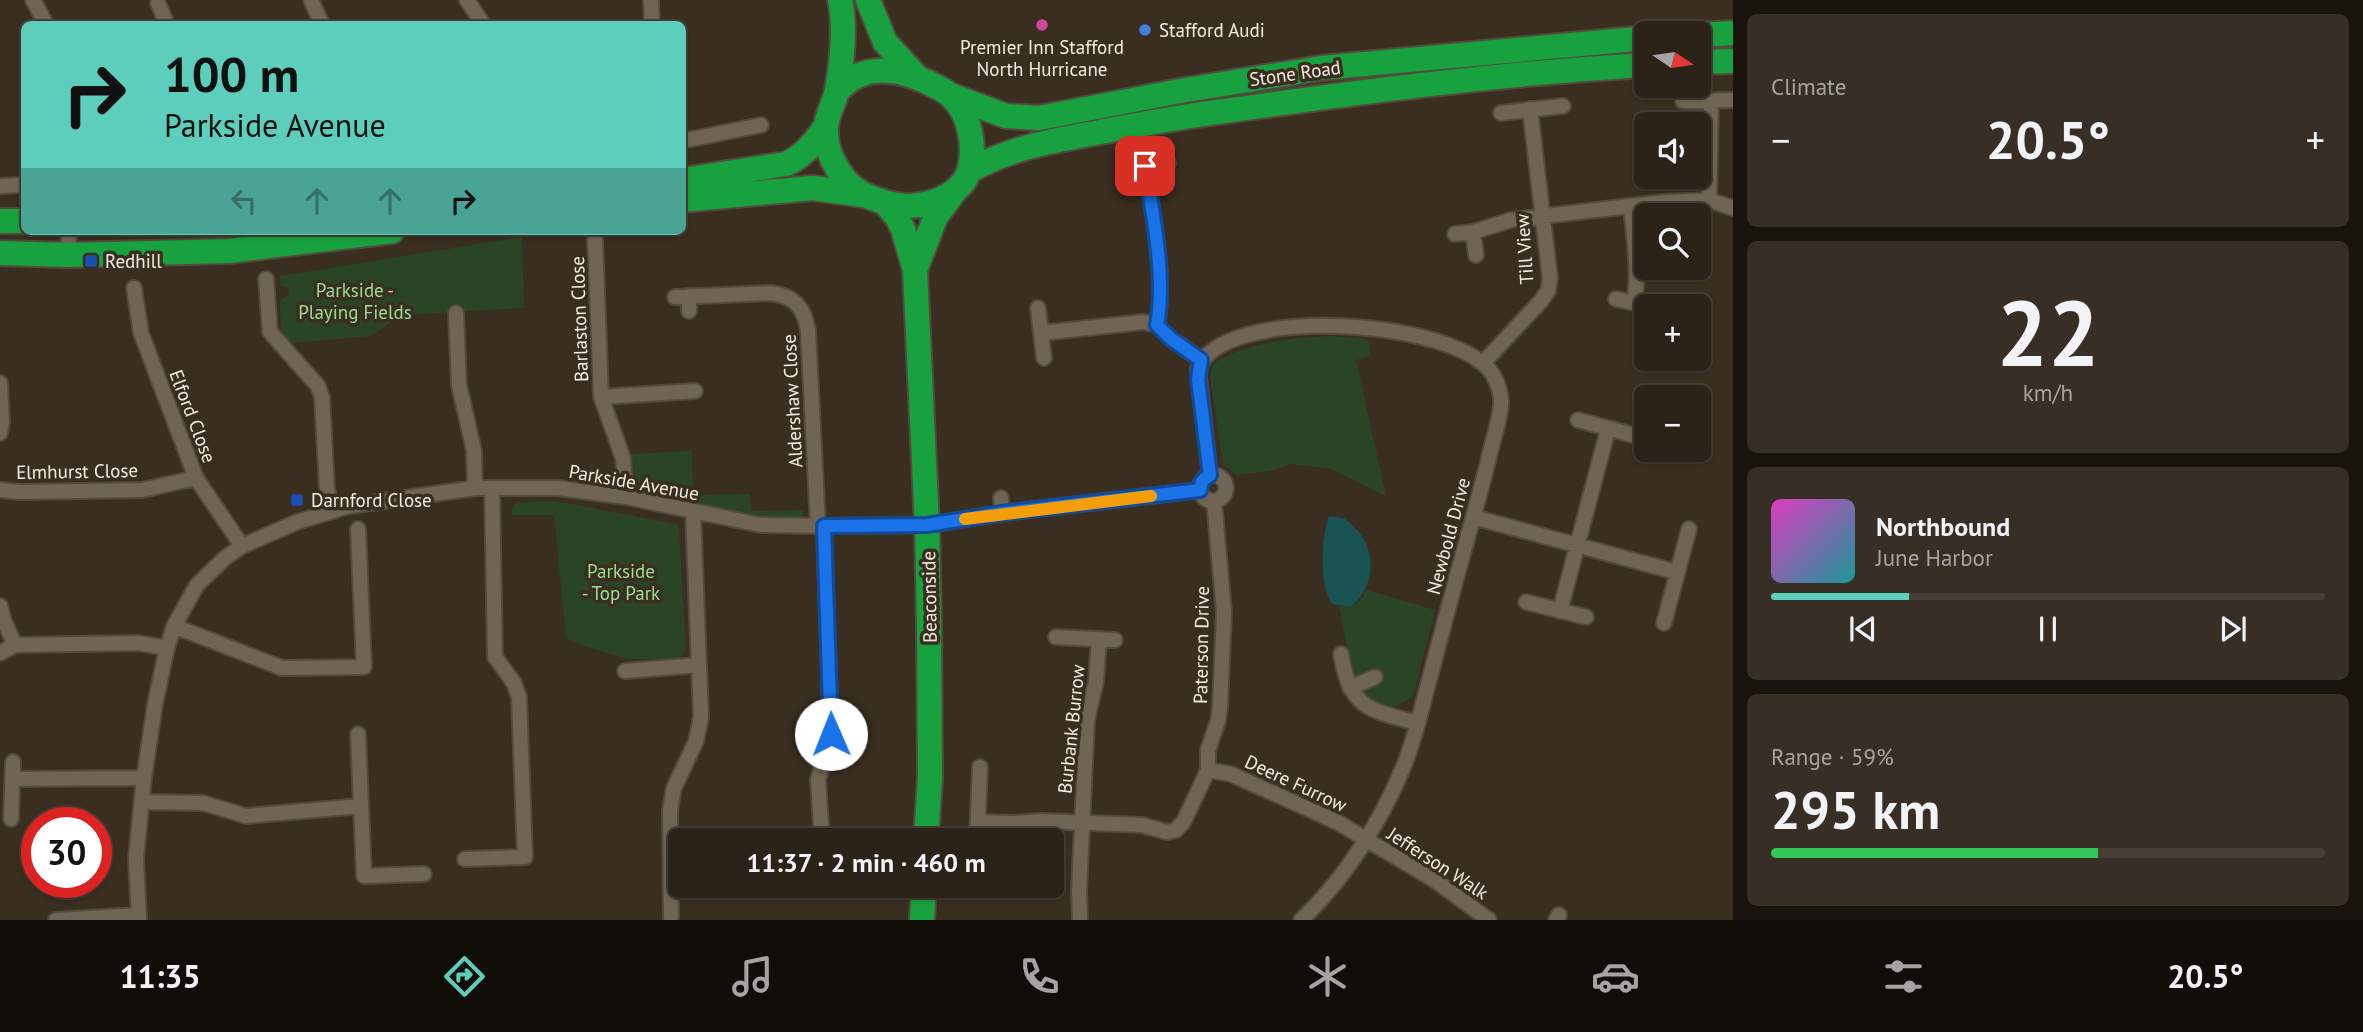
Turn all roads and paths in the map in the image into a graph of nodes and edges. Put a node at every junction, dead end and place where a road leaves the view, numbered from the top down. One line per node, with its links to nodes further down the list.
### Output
1 (33, 0): 8 (street)
2 (311, 0): 10 (street)
3 (467, 0): 11 (street)
4 (651, 0): 12 (street)
5 (840, 0): 20 (highway)
6 (868, 0): 19 (highway)
7 (158, 3): 9 (street)
8 (44, 21)
9 (166, 21)
10 (321, 21)
11 (481, 21)
12 (652, 21)
13 (1733, 33): 14 (highway)
14 (1712, 34)
15 (1634, 39): 21 (highway, Stone Road)
16 (1733, 61): 17 (highway)
17 (1712, 62)
18 (1634, 66): 34 (highway, Stone Road)
19 (915, 76): 20 (highway); 21 (highway)
20 (836, 93): 29 (highway)
21 (950, 94): 34 (highway)
22 (1733, 100): 24 (street)
23 (1683, 101): 24 (street)
24 (1711, 101): 41 (street)
25 (1563, 106): 26 (street)
26 (1530, 109): 27 (street); 44 (street, Till View)
27 (1501, 113)
28 (761, 125): 30 (street)
29 (826, 126): 35 (highway); 39 (highway)
30 (686, 140)
31 (1168, 163): 32 (street)
32 (1145, 166): 33 (street); 63 (street)
33 (1124, 170)
34 (969, 171): 38 (highway)
35 (686, 179)
36 (21, 185): 37 (street)
37 (0, 186)
38 (954, 191): 39 (highway); 54 (highway, Beaconside)
39 (874, 199): 40 (highway); 54 (highway, Beaconside)
40 (686, 200)
41 (1709, 200): 42 (street); 43 (street)
42 (1631, 207): 44 (street); 57 (street)
43 (1733, 208)
44 (1542, 217): 47 (street); 67 (street, Till View)
45 (0, 221): 46 (highway)
46 (21, 221)
47 (1473, 232): 48 (street); 53 (street)
48 (1455, 234)
49 (359, 235): 51 (highway)
50 (595, 239): 70 (street, Barlaston Close)
51 (68, 243): 52 (highway)
52 (0, 253)
53 (1476, 255)
54 (915, 270): 88 (highway, Beaconside)
55 (266, 279): 84 (street)
56 (134, 288): 76 (street, Elford Close)
57 (1640, 294)
58 (1616, 299): 60 (street)
59 (684, 301): 89 (street, Aldershaw Close)
60 (1634, 303)
61 (1038, 309): 64 (street)
62 (456, 313): 77 (street)
63 (1157, 325): 64 (street); 66 (street)
64 (1041, 333): 65 (street)
65 (1044, 358)
66 (1201, 360): 67 (street); 75 (street)
67 (1483, 363): 87 (street, Newbold Drive)
68 (0, 383): 73 (street)
69 (695, 391): 70 (street, Barlaston Close)
70 (601, 397): 81 (street, Barlaston Close)
71 (1578, 421): 72 (street)
72 (1608, 429): 74 (street); 92 (street)
73 (0, 433)
74 (1633, 436)
75 (1210, 475): 80 (street); 83 (street)
76 (195, 478): 79 (street, Elmhurst Close); 93 (street, Elford Close)
77 (475, 488): 78 (street, Parkside Avenue); 84 (street, Parkside Avenue)
78 (492, 488): 81 (street, Parkside Avenue); 128 (street)
79 (0, 490)
80 (1200, 490): 83 (street); 86 (street, Parkside Avenue)
81 (626, 497): 85 (street, Parkside Avenue)
82 (1001, 498): 86 (street)
83 (1214, 501): 116 (street, Paterson Drive)
84 (333, 511): 93 (street, Parkside Avenue)
85 (693, 512): 89 (street, Parkside Avenue); 108 (street)
86 (1002, 513): 88 (street, Parkside Avenue)
87 (1473, 517): 92 (street); 112 (street, Newbold Drive)
88 (927, 525): 89 (street, Parkside Avenue); 125 (highway, Beaconside)
89 (821, 526): 124 (street)
90 (358, 528): 100 (street)
91 (1689, 529): 94 (street)
92 (1577, 545): 94 (street); 97 (street)
93 (242, 546): 100 (street, Parkside Avenue)
94 (1676, 572): 99 (street)
95 (1526, 602): 97 (street)
96 (0, 606): 104 (street)
97 (1560, 611): 98 (street)
98 (1586, 617)
99 (1664, 623)
100 (174, 626): 105 (street, Parkside Avenue)
101 (1056, 637): 102 (street, Burbank Burrow)
102 (1099, 639): 103 (street, Burbank Burrow); 123 (street, Burbank Burrow)
103 (1115, 640)
104 (15, 645): 105 (street); 106 (street)
105 (167, 649): 117 (street, Parkside Avenue)
106 (0, 653)
107 (1341, 654): 111 (street)
108 (699, 665): 109 (street); 132 (street)
109 (625, 671)
110 (1375, 677): 111 (street)
111 (1350, 688): 112 (street)
112 (1418, 723): 127 (street, Newbold Drive)
113 (358, 734): 120 (street)
114 (13, 762): 118 (street)
115 (980, 767): 122 (street)
116 (1208, 770): 123 (street, Paterson Drive); 127 (street, Deere Furrow)
117 (144, 778): 118 (street); 119 (street, Parkside Avenue)
118 (13, 779): 121 (street)
119 (142, 802): 120 (street); 131 (street, Parkside Avenue)
120 (361, 806): 129 (street)
121 (11, 819)
122 (978, 822): 123 (street, Paterson Drive); 126 (street)
123 (1082, 823): 135 (street, Burbank Burrow)
124 (821, 828)
125 (927, 828)
126 (978, 828)
127 (1366, 839): 136 (street, Newbold Drive); 137 (street, Jefferson Walk)
128 (466, 859)
129 (424, 874)
130 (923, 898): 134 (highway)
131 (139, 917): 133 (street)
132 (671, 917)
133 (56, 920)
134 (922, 920)
135 (1080, 920)
136 (1301, 920)
137 (1489, 920)

